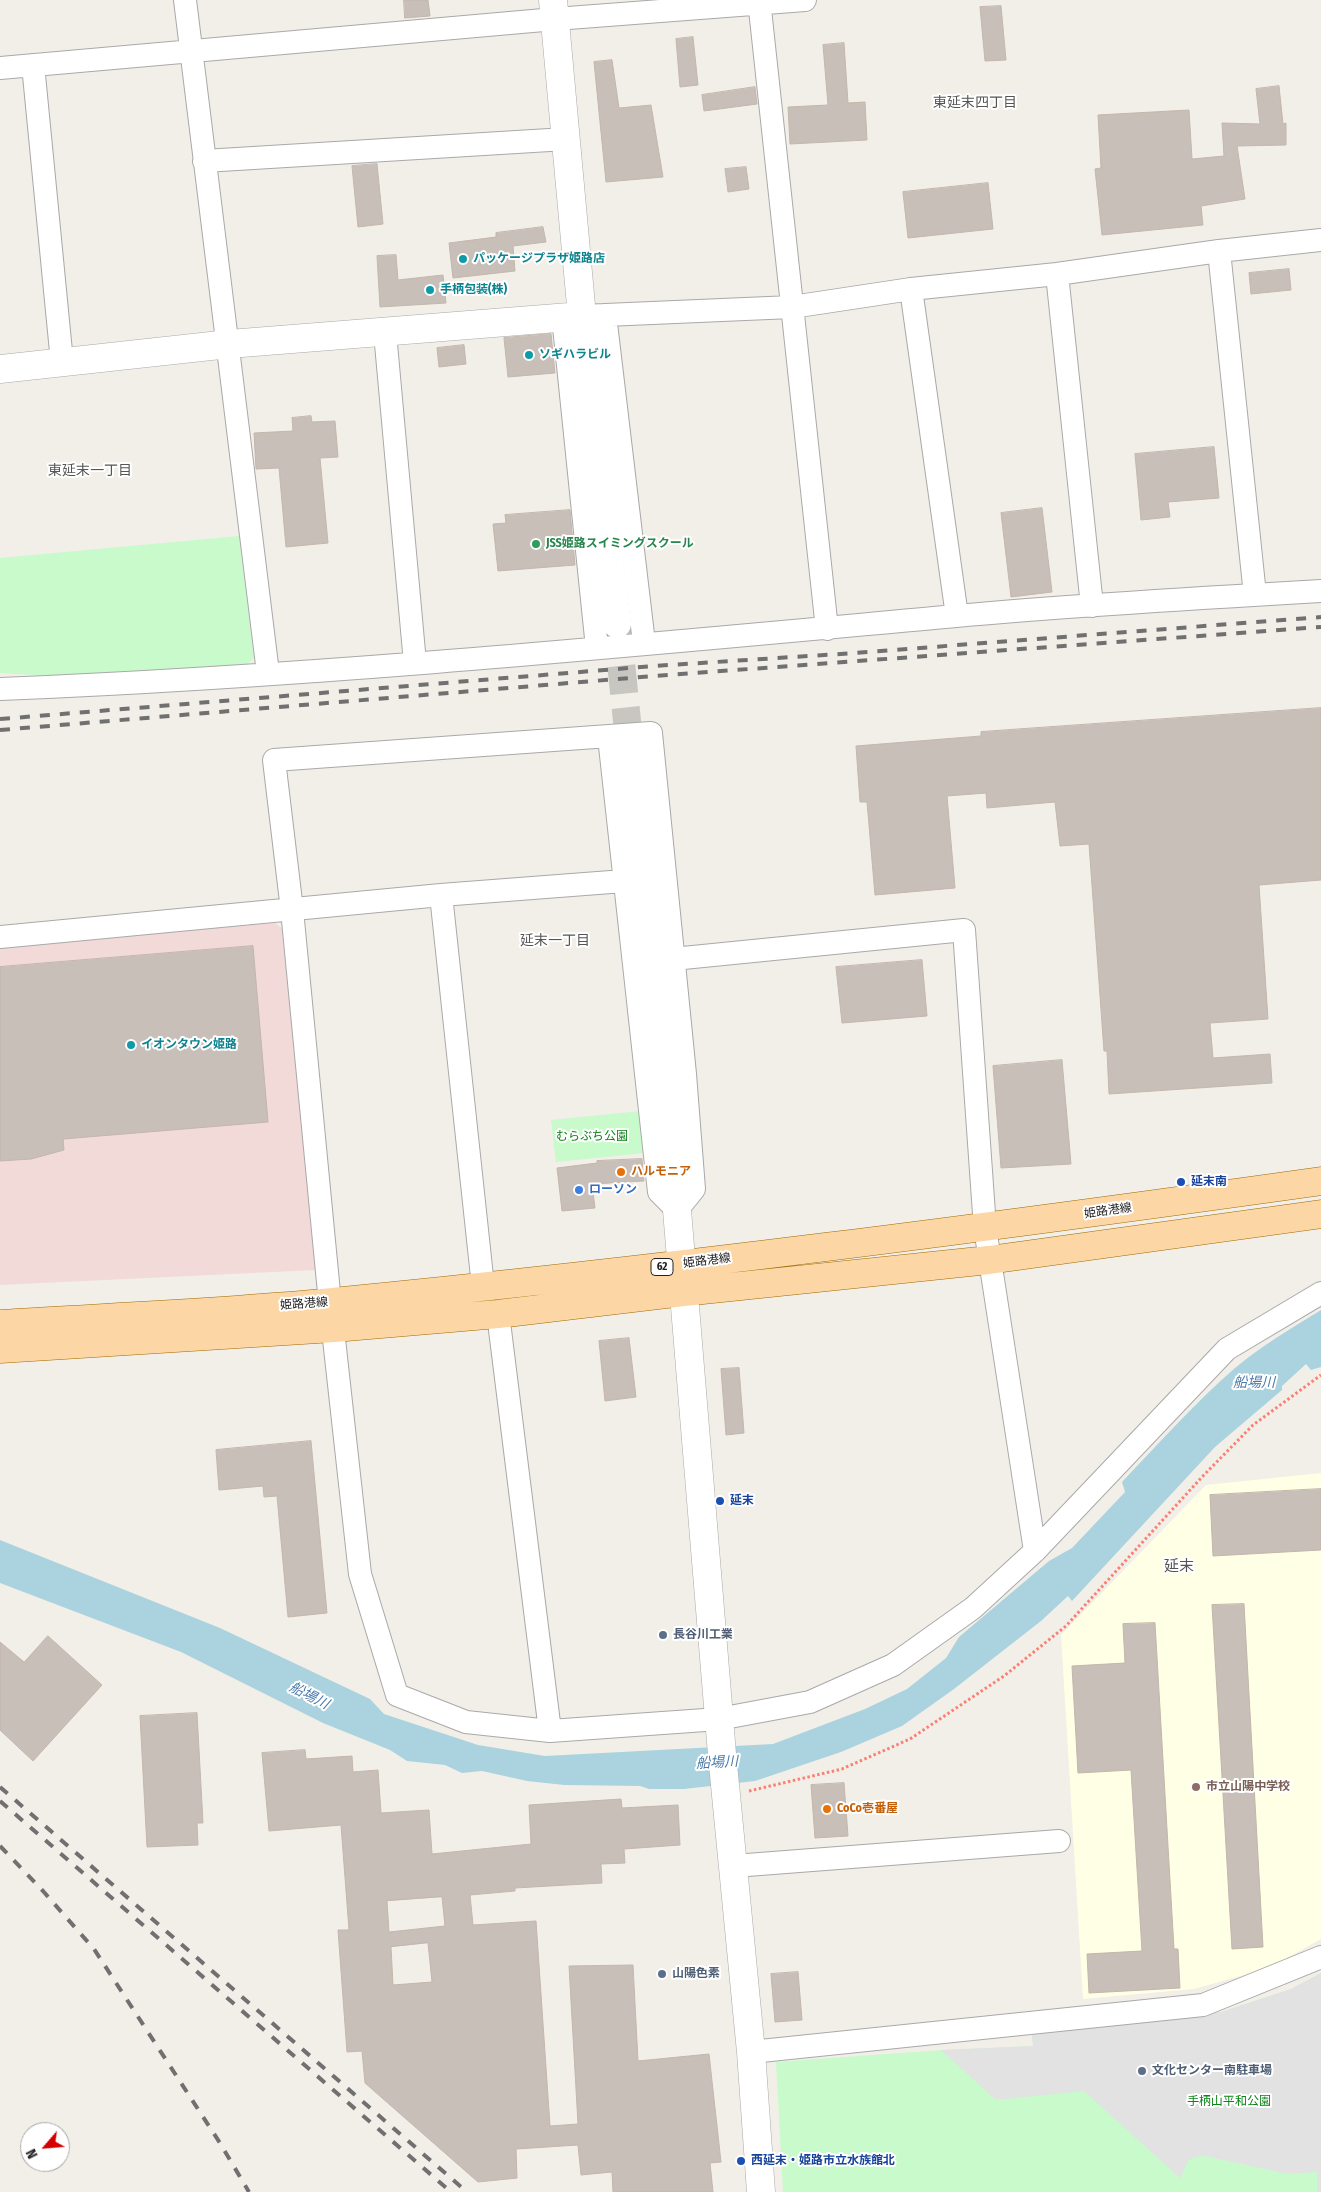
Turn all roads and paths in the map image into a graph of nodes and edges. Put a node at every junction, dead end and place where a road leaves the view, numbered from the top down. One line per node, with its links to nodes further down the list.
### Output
1 (185, 0): 5 (street)
2 (805, 0): 3 (street)
3 (759, 1): 4 (street); 14 (street)
4 (554, 10): 5 (street); 8 (street)
5 (190, 51): 6 (street); 9 (street)
6 (33, 65): 7 (street); 18 (street)
7 (0, 68)
8 (566, 139): 9 (street); 15 (street)
9 (204, 161): 17 (street)
10 (1321, 240): 11 (street)
11 (1219, 251): 12 (street); 21 (street)
12 (1057, 274): 13 (street); 22 (street)
13 (911, 289): 14 (street); 23 (street)
14 (792, 307): 15 (street); 25 (street)
15 (584, 316): 16 (street); 24 (street); 26 (street); 27 (street)
16 (385, 332): 17 (street); 28 (street)
17 (229, 344): 18 (street); 29 (street)
18 (62, 362): 19 (street)
19 (0, 369)
20 (1321, 591): 21 (street)
21 (1254, 595): 22 (street)
22 (1092, 606): 23 (street)
23 (957, 616): 25 (street)
24 (617, 624)
25 (827, 629): 26 (street)
26 (644, 643): 27 (street)
27 (597, 648): 28 (street)
28 (415, 663): 29 (street)
29 (268, 673): 30 (street)
30 (0, 689)
31 (619, 744): 32 (street); 34 (street); 36 (street); 38 (street)
32 (624, 881): 33 (street); 38 (street)
33 (441, 895): 34 (street); 43 (street)
34 (292, 910): 35 (street); 47 (street)
35 (0, 937)
36 (673, 959): 38 (street); 40 (street)
37 (1321, 1181): 40 (main road, 姫路港線 / 62)
38 (677, 1210): 42 (street)
39 (1321, 1214): 41 (main road, 姫路港線 / 62)
40 (985, 1228): 41 (street); 42 (main road, 姫路港線 / 62)
41 (988, 1260): 44 (main road, 姫路港線 / 62); 51 (street)
42 (681, 1264): 43 (main road, 姫路港線 / 62); 44 (street)
43 (483, 1286): 47 (main road, 姫路港線 / 62)
44 (682, 1292): 46 (main road, 姫路港線 / 62); 52 (street)
45 (1321, 1293): 51 (street)
46 (498, 1314): 47 (main road, 姫路港線 / 62); 53 (street)
47 (332, 1315): 48 (main road, 姫路港線 / 62); 49 (main road, 姫路港線 / 62); 53 (street)
48 (0, 1324)
49 (0, 1350)
50 (1321, 1375): 54 (path)
51 (1035, 1551): 52 (street)
52 (719, 1719): 53 (street); 54 (street)
53 (550, 1731)
54 (727, 1796): 56 (street)
55 (1059, 1841): 56 (street)
56 (734, 1866): 58 (street)
57 (1321, 1957): 58 (street)
58 (751, 2052): 59 (street)
59 (761, 2192)

